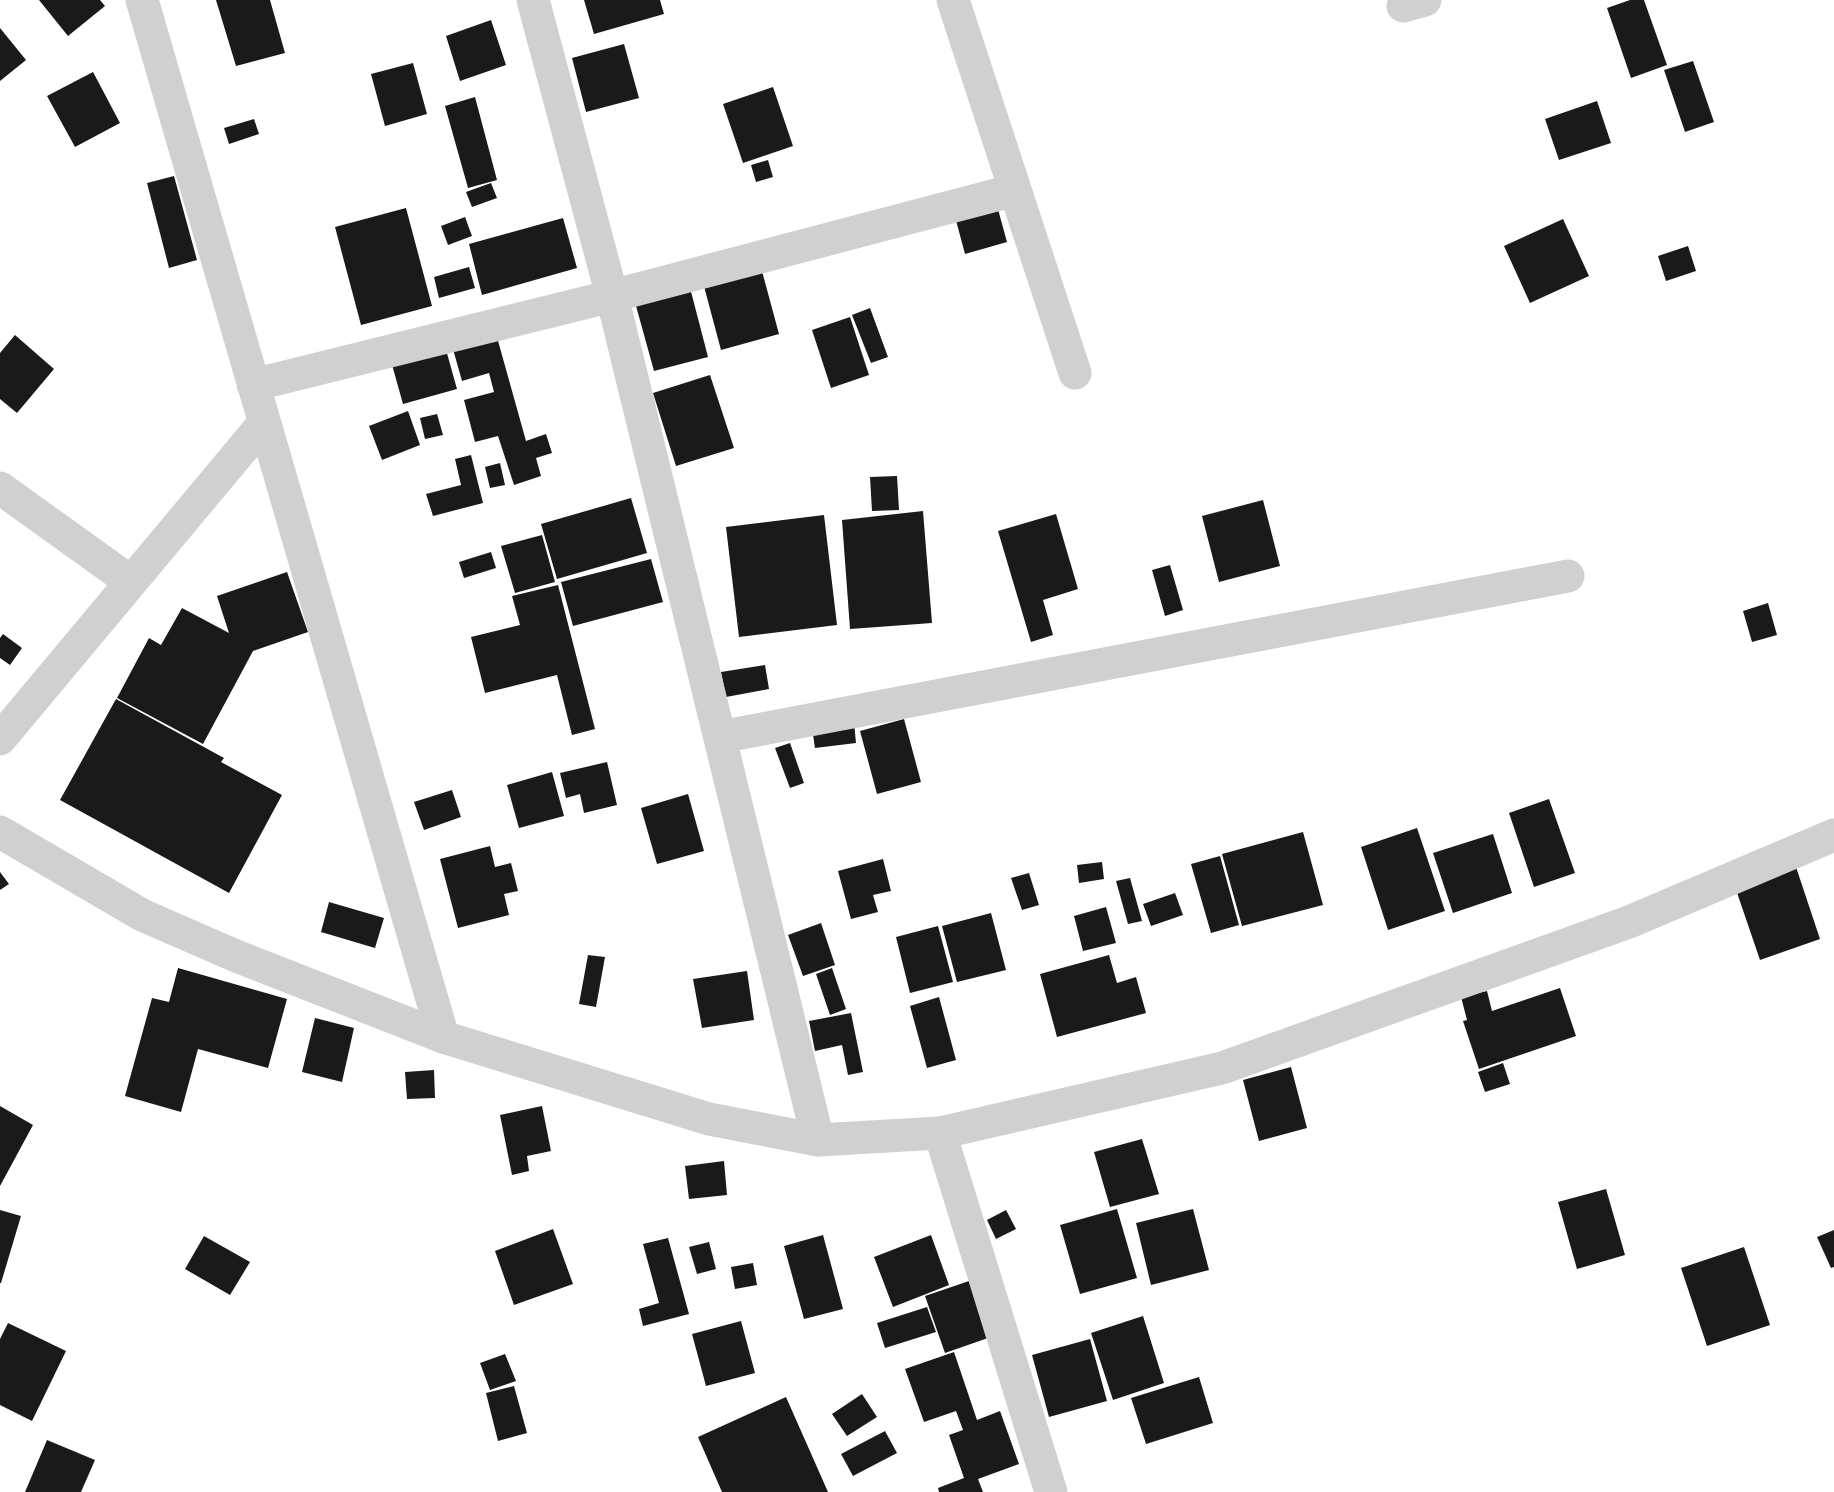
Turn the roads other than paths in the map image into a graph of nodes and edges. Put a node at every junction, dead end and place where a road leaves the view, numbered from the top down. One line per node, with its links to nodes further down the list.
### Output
1 (142, 0): 7 (street)
2 (533, 0): 5 (street)
3 (953, 0): 4 (street)
4 (1015, 190): 5 (street); 6 (street)
5 (612, 296): 7 (street); 12 (street)
6 (1075, 373)
7 (253, 385): 8 (street)
8 (264, 423): 11 (street); 16 (street)
9 (0, 488): 11 (street)
10 (1568, 576): 12 (street)
11 (131, 582): 13 (street)
12 (720, 737): 18 (street)
13 (0, 739)
14 (0, 832): 16 (street)
15 (1834, 836): 17 (street)
16 (442, 1037): 18 (street)
17 (940, 1133): 18 (street); 19 (street)
18 (818, 1140)
19 (1051, 1492)

